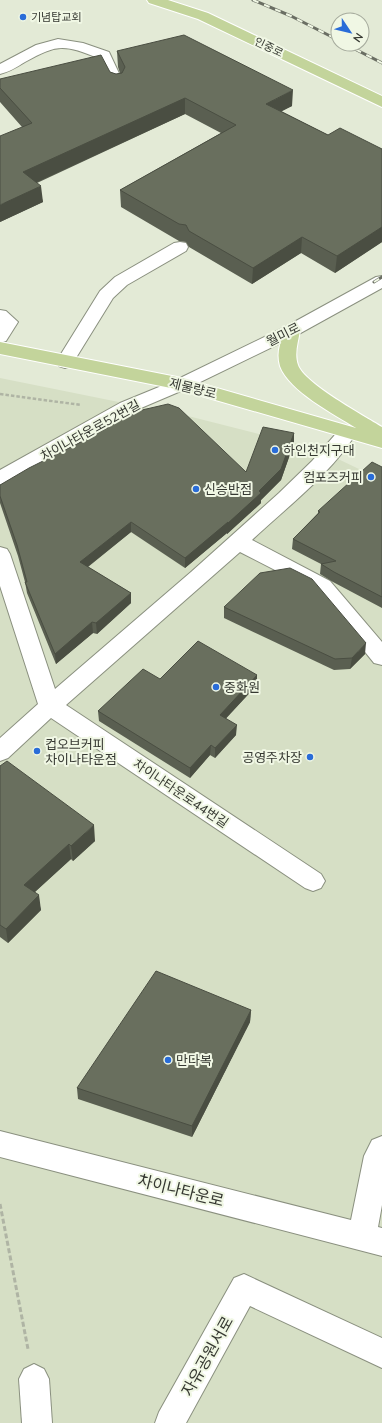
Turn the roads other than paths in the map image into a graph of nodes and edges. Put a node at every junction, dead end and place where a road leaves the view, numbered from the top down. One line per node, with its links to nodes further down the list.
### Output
1 (154, 0): 7 (main road, 인중로)
2 (104, 55): 3 (street); 4 (street); 6 (street)
3 (83, 61)
4 (0, 70): 5 (street)
5 (27, 72)
6 (117, 84)
7 (380, 101)
8 (180, 247): 14 (street)
9 (382, 281): 11 (street, 월미로)
10 (0, 315): 12 (street)
11 (291, 331): 15 (street, 월미로); 17 (main road)
12 (0, 337)
13 (0, 348): 14 (main road, 제물량로)
14 (65, 362): 15 (main road, 제물량로)
15 (182, 384): 16 (main road, 제물량로); 19 (street, 차이나타운로52번길)
16 (348, 432): 18 (main road, 제물량로); 20 (street)
17 (382, 435)
18 (382, 442)
19 (0, 479)
20 (238, 542): 22 (street); 23 (street)
21 (0, 554): 23 (street)
22 (382, 657)
23 (49, 705): 24 (street); 25 (street, 차이나타운로44번길)
24 (0, 752)
25 (312, 881)
26 (0, 1144): 28 (street, 차이나타운로)
27 (382, 1149): 28 (street, 차이나타운로)
28 (372, 1239)
29 (382, 1353): 32 (street, 자유공원서로)
30 (34, 1379): 31 (street)
31 (37, 1423)
32 (170, 1423)

